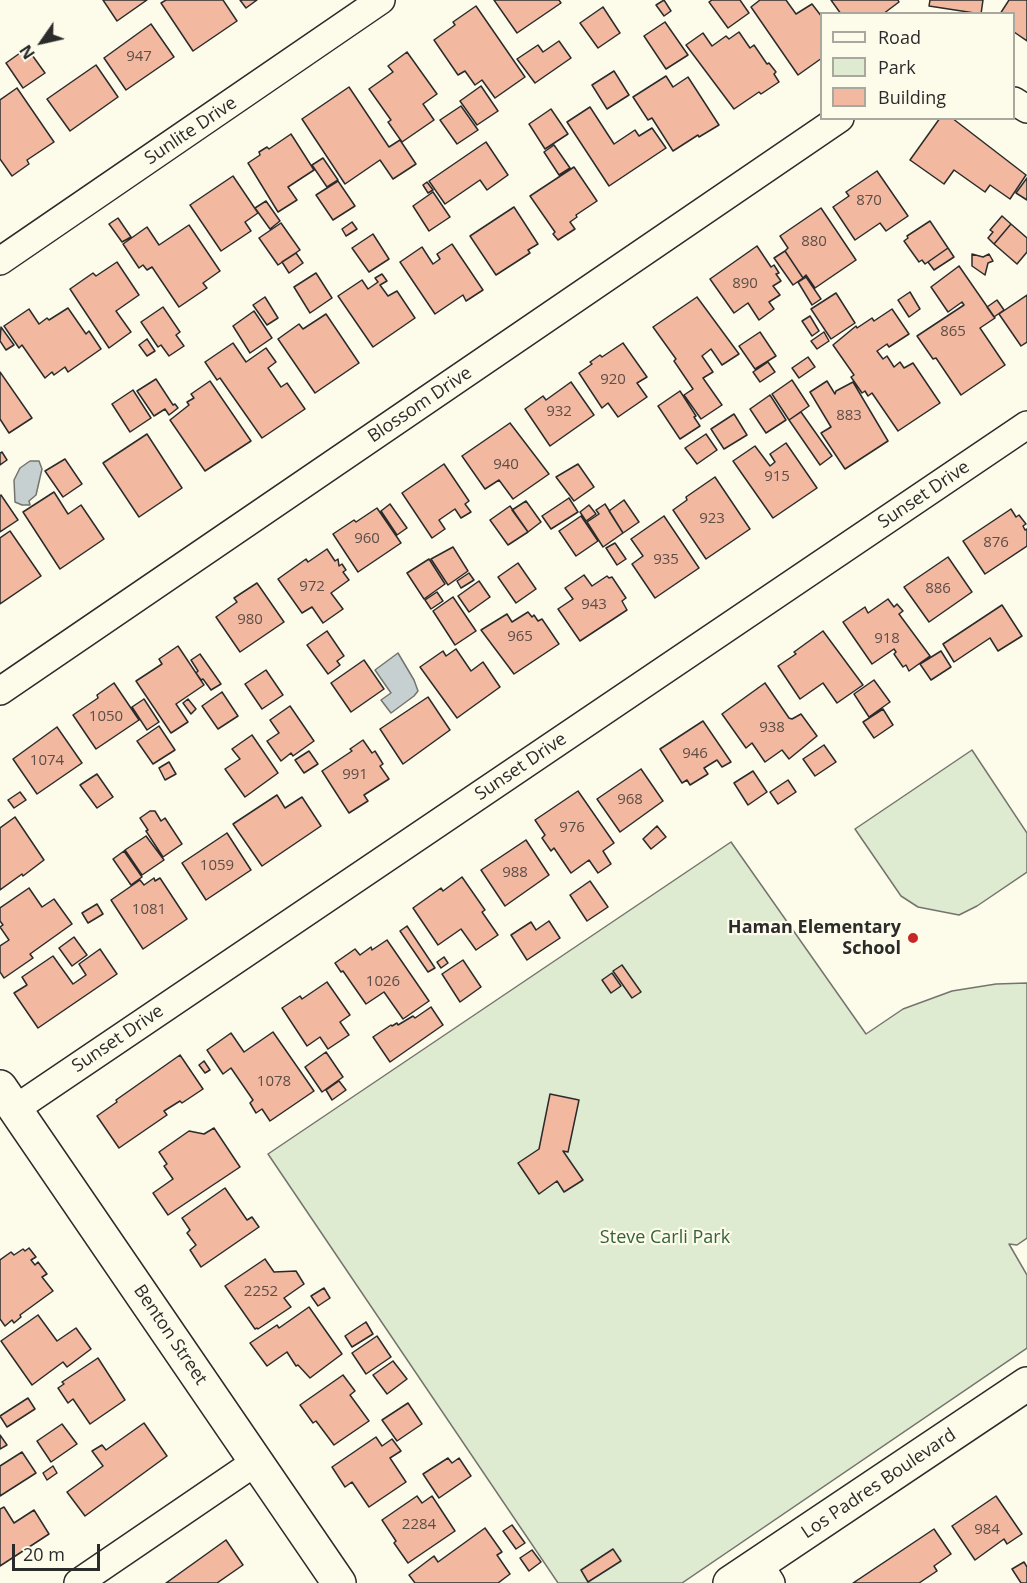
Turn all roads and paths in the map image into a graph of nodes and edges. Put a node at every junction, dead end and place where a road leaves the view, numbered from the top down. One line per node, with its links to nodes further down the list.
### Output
1 (381, 0): 3 (street, Sunlite Drive)
2 (837, 120): 5 (street, Blossom Drive)
3 (0, 261)
4 (1027, 426): 6 (street, Sunset Drive)
5 (0, 691)
6 (8, 1098): 8 (main road, Benton Street)
7 (1027, 1384): 9 (main road, Los Padres Boulevard)
8 (256, 1461): 10 (street); 11 (main road, Benton Street)
9 (765, 1574): 12 (main road, Los Padres Boulevard)
10 (78, 1583)
11 (339, 1583)
12 (730, 1583)

